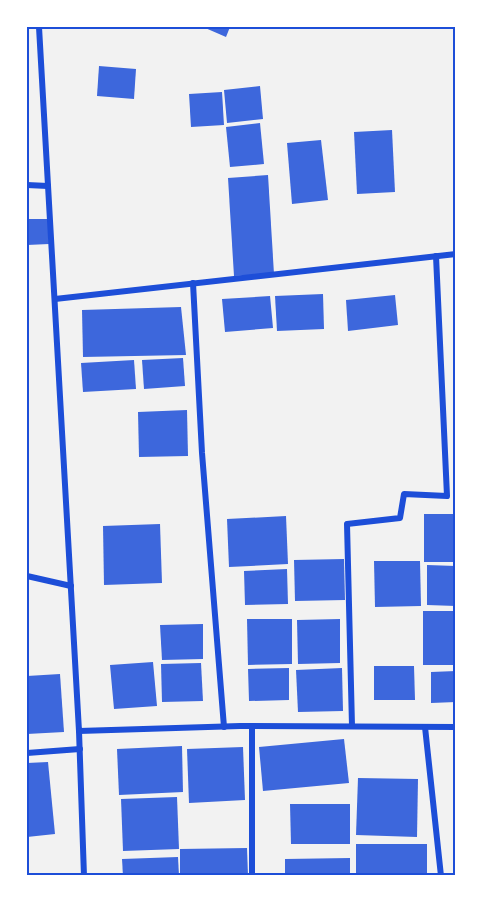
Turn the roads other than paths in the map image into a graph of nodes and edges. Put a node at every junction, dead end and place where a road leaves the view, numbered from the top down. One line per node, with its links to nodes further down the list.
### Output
1 (39, 27): 3 (street)
2 (27, 185): 3 (street)
3 (48, 186): 7 (street)
4 (456, 254): 5 (street)
5 (436, 256): 6 (street); 11 (street)
6 (193, 283): 7 (street); 12 (street)
7 (55, 299): 9 (street)
8 (27, 576): 9 (street)
9 (71, 586): 15 (street)
10 (252, 726): 11 (street); 12 (street); 19 (street)
11 (352, 726): 13 (street)
12 (224, 727): 15 (street)
13 (425, 727): 14 (street); 20 (street)
14 (456, 728)
15 (79, 731): 16 (street)
16 (80, 749): 17 (street); 18 (street)
17 (27, 753)
18 (84, 876)
19 (252, 876)
20 (441, 876)

